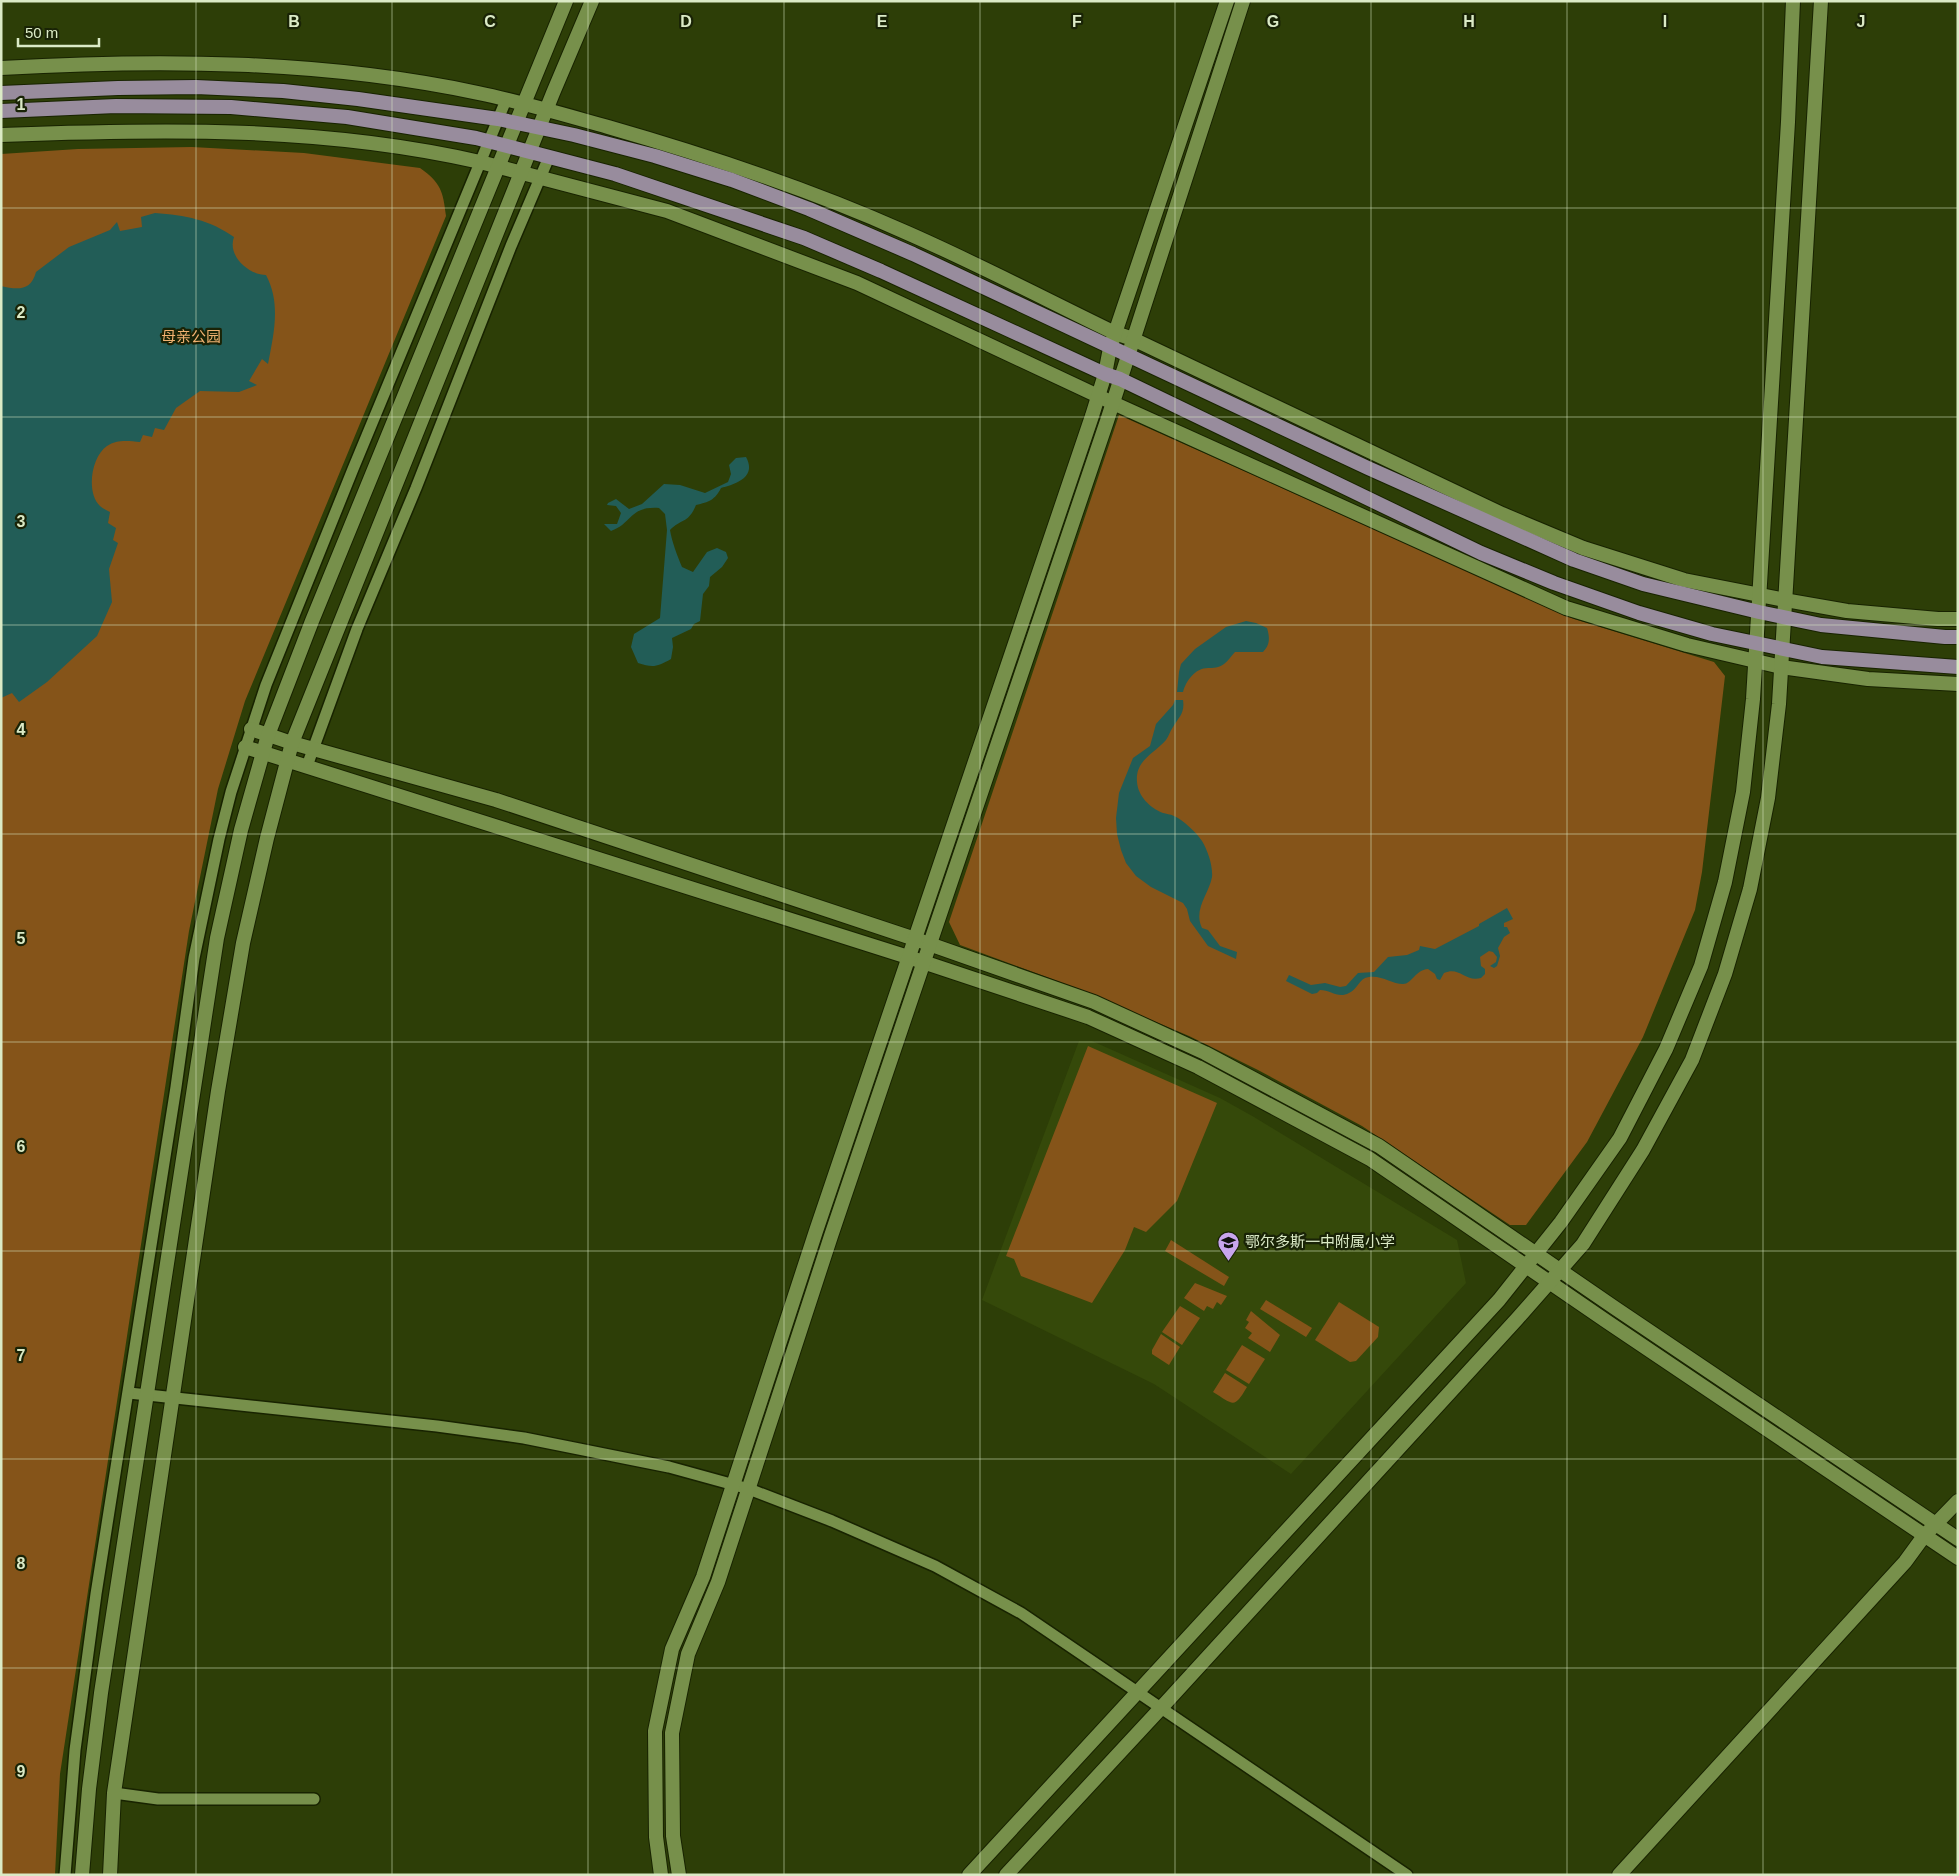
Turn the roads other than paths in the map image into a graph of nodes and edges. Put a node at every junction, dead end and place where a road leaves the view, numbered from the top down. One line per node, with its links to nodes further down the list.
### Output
1 (566, 1): 10 (street)
2 (592, 1): 11 (street)
3 (1227, 1): 25 (street)
4 (1243, 1): 26 (street)
5 (1793, 1): 33 (street)
6 (1821, 1): 34 (street)
7 (1, 68): 9 (street)
8 (1, 93): 13 (main road)
9 (506, 100): 10 (street); 13 (street)
10 (524, 104): 11 (street); 14 (street)
11 (547, 110): 15 (street); 25 (street)
12 (1, 111): 17 (main road)
13 (498, 119): 14 (main road); 17 (street)
14 (517, 122): 15 (main road); 18 (street)
15 (540, 127): 19 (street); 27 (main road)
16 (1, 135): 21 (street)
17 (489, 141): 18 (main road); 21 (street)
18 (507, 146): 19 (main road); 22 (street)
19 (530, 152): 20 (main road); 23 (street)
20 (549, 157): 24 (street); 29 (main road)
21 (480, 162): 22 (street); 45 (street)
22 (498, 167): 23 (street); 46 (street)
23 (522, 172): 24 (street); 47 (street)
24 (540, 178): 31 (street); 49 (street)
25 (1115, 333): 26 (street); 27 (street)
26 (1132, 339): 28 (street); 33 (street)
27 (1110, 348): 28 (main road); 29 (street)
28 (1128, 354): 30 (street); 35 (main road)
29 (1104, 374): 30 (main road); 31 (street)
30 (1120, 379): 32 (street); 39 (main road)
31 (1098, 395): 32 (street); 53 (street)
32 (1113, 403): 41 (street); 54 (street)
33 (1760, 595): 34 (street); 35 (street)
34 (1785, 600): 36 (street); 37 (street)
35 (1759, 612): 36 (main road); 39 (street)
36 (1784, 618): 38 (main road); 40 (street)
37 (1958, 619)
38 (1958, 637)
39 (1757, 644): 40 (main road); 41 (street)
40 (1782, 650): 42 (main road); 43 (street)
41 (1756, 662): 43 (street); 57 (street)
42 (1958, 667)
43 (1781, 668): 44 (street); 59 (street)
44 (1958, 684)
45 (251, 730): 46 (street); 48 (street)
46 (268, 735): 47 (street); 50 (street)
47 (292, 743): 49 (street); 51 (street)
48 (245, 747): 50 (street); 61 (street)
49 (312, 749): 52 (street); 53 (street)
50 (262, 752): 51 (street); 62 (street)
51 (288, 760): 52 (street); 63 (street)
52 (307, 766): 55 (street)
53 (914, 939): 54 (street); 55 (street)
54 (930, 944): 56 (street); 57 (street)
55 (908, 957): 56 (street); 64 (street)
56 (924, 962): 58 (street); 65 (street)
57 (1535, 1254): 58 (street); 59 (street)
58 (1525, 1266): 60 (street); 71 (street)
59 (1560, 1270): 60 (street); 67 (street)
60 (1549, 1282): 68 (street); 72 (street)
61 (129, 1393): 62 (street); 75 (street)
62 (146, 1395): 63 (street); 76 (street)
63 (174, 1398): 64 (street); 73 (street)
64 (733, 1485): 65 (street); 78 (street)
65 (749, 1489): 71 (street); 79 (street)
66 (1958, 1502): 67 (street)
67 (1936, 1525): 68 (street); 69 (street)
68 (1924, 1536): 70 (street); 83 (street)
69 (1958, 1539)
70 (1958, 1558)
71 (1137, 1692): 72 (street); 80 (street)
72 (1161, 1708): 81 (street); 82 (street)
73 (114, 1793): 74 (street); 77 (street)
74 (314, 1799)
75 (65, 1875)
76 (82, 1875)
77 (110, 1875)
78 (662, 1875)
79 (679, 1875)
80 (969, 1875)
81 (1006, 1875)
82 (1407, 1875)
83 (1619, 1875)

